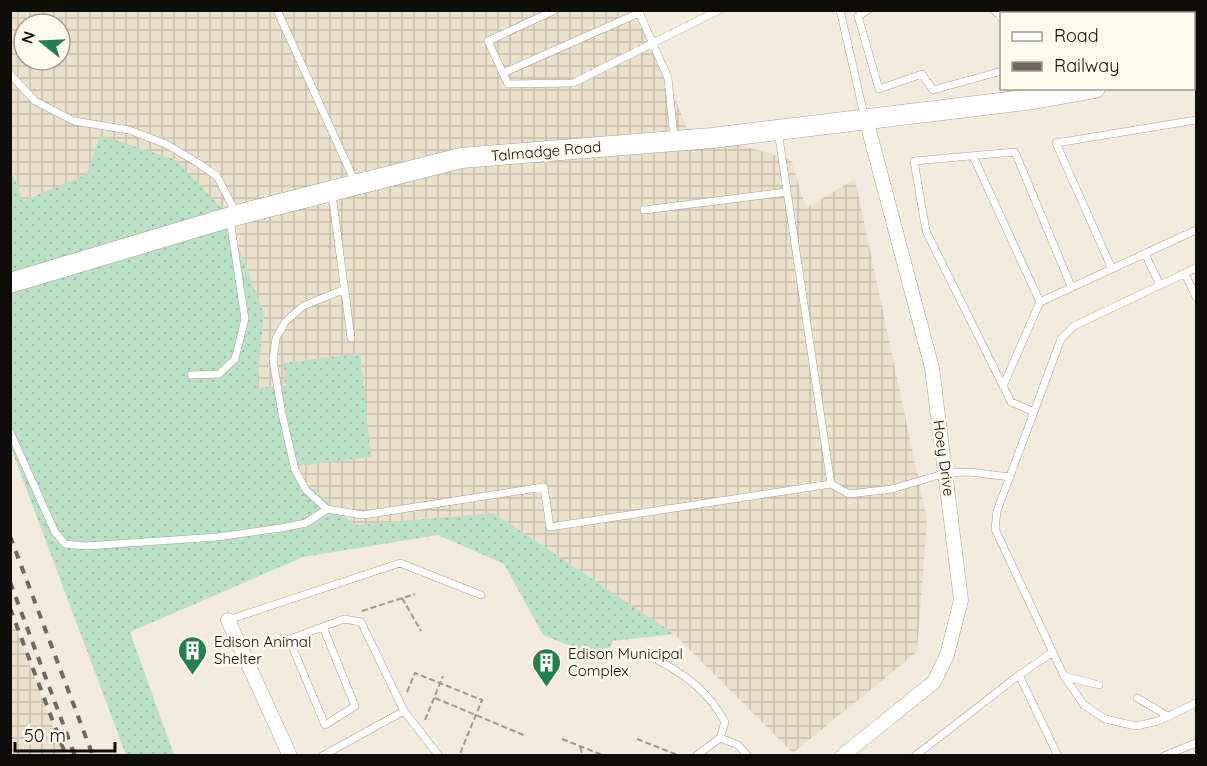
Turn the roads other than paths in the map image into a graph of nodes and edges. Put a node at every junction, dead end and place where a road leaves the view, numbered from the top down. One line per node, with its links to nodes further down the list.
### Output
1 (277, 10): 17 (lane)
2 (555, 10): 8 (lane)
3 (719, 10): 7 (lane)
4 (840, 10): 12 (lane)
5 (868, 10): 9 (lane)
6 (639, 12): 7 (lane); 8 (lane)
7 (654, 44): 8 (lane); 15 (lane)
8 (503, 73)
9 (1000, 73)
10 (10, 74): 21 (lane)
11 (1084, 90): 12 (street, Talmadge Road)
12 (866, 119): 14 (street, Talmadge Road); 38 (street, Hoey Drive)
13 (1197, 120): 25 (lane)
14 (778, 129): 15 (street, Talmadge Road); 19 (lane)
15 (674, 141): 17 (street, Talmadge Road)
16 (973, 156): 29 (lane); 32 (lane); 35 (lane)
17 (356, 185): 18 (street, Talmadge Road)
18 (332, 191): 21 (street, Talmadge Road); 30 (lane)
19 (787, 192): 20 (lane); 40 (lane)
20 (644, 210)
21 (234, 216): 27 (street, Talmadge Road); 34 (lane)
22 (1197, 230): 23 (lane)
23 (1145, 254): 25 (lane); 28 (lane)
24 (1197, 268): 26 (lane)
25 (1112, 269): 29 (lane)
26 (1185, 274): 28 (lane); 31 (lane)
27 (10, 283)
28 (1160, 285): 36 (lane)
29 (1071, 286): 32 (lane)
30 (345, 288): 33 (lane); 41 (lane)
31 (1197, 297)
32 (1040, 302): 35 (lane)
33 (351, 338)
34 (191, 375)
35 (1003, 386): 36 (lane)
36 (1034, 412): 39 (lane)
37 (10, 432): 41 (lane)
38 (946, 473): 39 (lane); 40 (lane); 63 (street, Hoey Drive)
39 (1010, 477): 47 (lane)
40 (831, 484): 41 (lane)
41 (327, 509)
42 (481, 595): 43 (lane)
43 (228, 620): 58 (street)
44 (323, 627): 45 (lane); 45 (lane); 54 (lane)
45 (289, 639): 46 (lane)
46 (279, 643)
47 (1053, 652): 49 (lane); 50 (lane)
48 (659, 661): 56 (lane)
49 (1019, 675): 64 (lane); 65 (lane)
50 (1064, 676): 51 (lane); 55 (lane)
51 (1099, 685)
52 (1137, 698): 55 (lane)
53 (1196, 705): 55 (lane)
54 (405, 711): 59 (lane); 60 (lane)
55 (1168, 716)
56 (720, 738): 61 (lane); 62 (lane)
57 (1197, 743): 66 (lane)
58 (290, 756)
59 (322, 756)
60 (439, 756)
61 (696, 756)
62 (747, 756)
63 (843, 756)
64 (915, 756)
65 (1058, 756)
66 (1164, 756)

